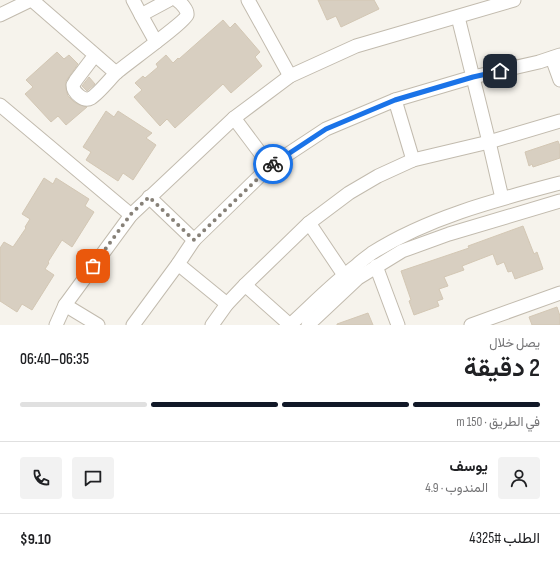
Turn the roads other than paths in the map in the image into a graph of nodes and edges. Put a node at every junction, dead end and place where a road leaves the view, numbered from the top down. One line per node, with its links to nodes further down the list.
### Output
1 (31, 0): 7 (street); 11 (street)
2 (132, 0): 8 (street)
3 (169, 0): 8 (street)
4 (177, 0): 10 (street)
5 (248, 0): 14 (street)
6 (514, 0): 9 (street)
7 (0, 15)
8 (142, 15): 10 (street)
9 (458, 16): 14 (street); 15 (street)
10 (156, 42): 13 (street)
11 (95, 55): 13 (street); 13 (street)
12 (556, 56): 15 (street); 16 (street)
13 (116, 73)
14 (290, 76): 19 (street)
15 (473, 77): 17 (street); 21 (street)
16 (560, 80)
17 (395, 100): 22 (street); 23 (street)
18 (0, 105): 28 (street)
19 (234, 118): 23 (street); 25 (street)
20 (560, 121): 21 (street)
21 (489, 142): 22 (street); 26 (street)
22 (413, 160): 29 (street)
23 (270, 166): 30 (street)
24 (560, 183): 26 (street)
25 (149, 197): 28 (street); 30 (street)
26 (502, 198): 33 (street)
27 (560, 200): 32 (street)
28 (131, 214): 37 (street)
29 (309, 223): 33 (street); 34 (street)
30 (194, 240): 31 (street)
31 (178, 264): 36 (street); 40 (street)
32 (376, 266): 43 (street); 44 (street)
33 (344, 274): 42 (street)
34 (245, 285): 36 (street); 42 (street)
35 (560, 293): 45 (street)
36 (227, 304): 41 (street)
37 (65, 305): 38 (street); 39 (street)
38 (56, 325)
39 (98, 325)
40 (133, 325)
41 (212, 325)
42 (290, 325)
43 (308, 325)
44 (398, 325)
45 (471, 325)

